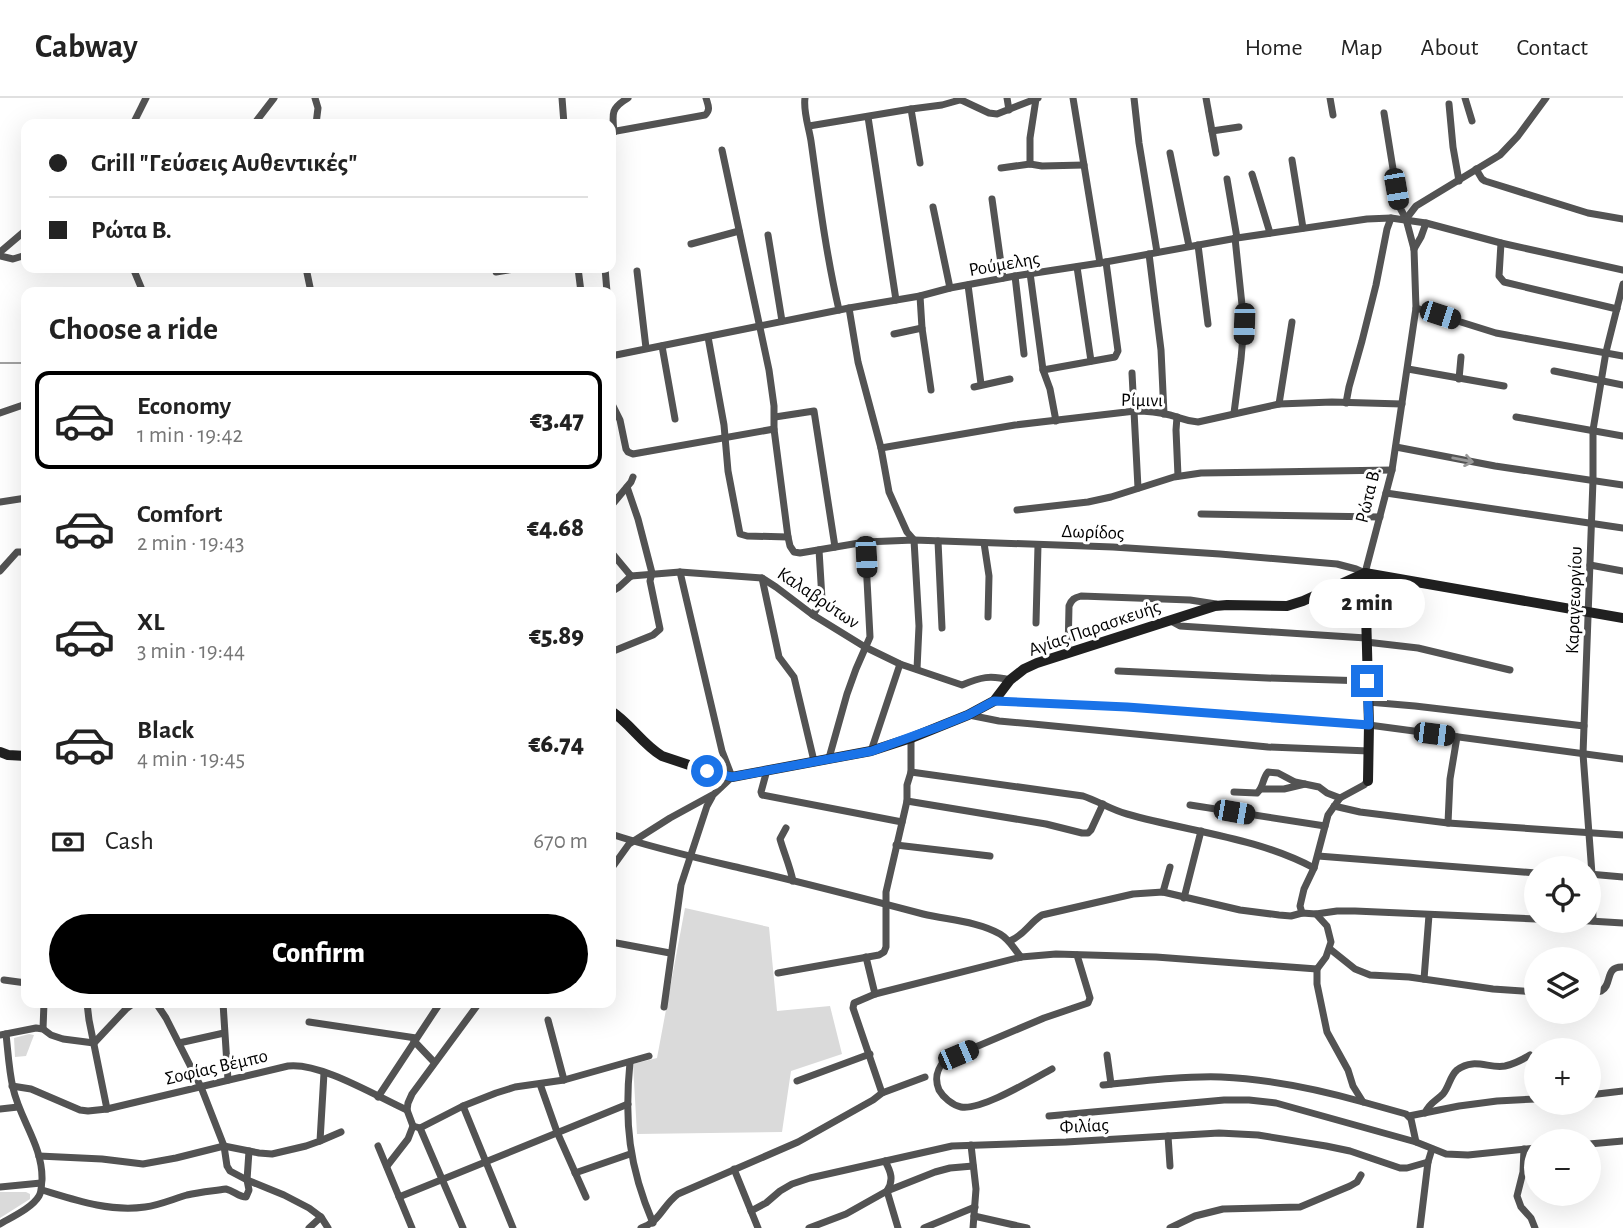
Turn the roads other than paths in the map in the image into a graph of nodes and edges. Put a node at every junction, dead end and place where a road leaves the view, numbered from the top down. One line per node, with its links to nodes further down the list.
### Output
1 (146, 98): 23 (street)
2 (274, 98): 24 (street)
3 (315, 98): 25 (street)
4 (562, 98): 26 (street)
5 (628, 98): 27 (street)
6 (706, 98): 31 (street)
7 (805, 98): 29 (street)
8 (1007, 98): 19 (street)
9 (1037, 98): 19 (street); 38 (street)
10 (1073, 98): 39 (street)
11 (1134, 98): 61 (street)
12 (1206, 98): 32 (street)
13 (1330, 98): 21 (street)
14 (1465, 98): 28 (street)
15 (1546, 98): 41 (street)
16 (959, 99): 18 (street); 19 (street)
17 (1449, 104): 44 (street)
18 (911, 109): 22 (street); 37 (street)
19 (1009, 110)
20 (1384, 113): 48 (street, Ρώτα Β.)
21 (1333, 114)
22 (867, 117): 29 (street); 75 (street)
23 (136, 119)
24 (258, 119)
25 (317, 119)
26 (564, 119)
27 (612, 119)
28 (1472, 121)
29 (809, 126): 79 (street)
30 (1239, 127): 32 (street)
31 (616, 131)
32 (1212, 131): 35 (street)
33 (722, 150): 52 (street)
34 (1170, 153): 59 (street)
35 (1216, 153)
36 (1292, 160): 51 (street)
37 (920, 163)
38 (1030, 164): 39 (street); 40 (street)
39 (1084, 165): 64 (street)
40 (1001, 168)
41 (1476, 169): 44 (street); 49 (street)
42 (1252, 174): 53 (street)
43 (1227, 179): 56 (street)
44 (1459, 180): 48 (street)
45 (992, 199): 70 (street)
46 (933, 207): 73 (street)
47 (1391, 218): 48 (street, Ρούμελης); 51 (street, Ρούμελης); 105 (street)
48 (1406, 219): 50 (street, Ρούμελης); 60 (street, Ρώτα Β.)
49 (1623, 219)
50 (1426, 223): 57 (street, Ρούμελης); 60 (street)
51 (1303, 228): 53 (street, Ρούμελης)
52 (739, 231): 58 (street); 83 (street)
53 (1270, 233): 56 (street, Ρούμελης)
54 (21, 235): 62 (street)
55 (768, 235): 80 (street)
56 (1236, 238): 59 (street, Ρούμελης); 112 (street)
57 (1501, 243): 66 (street, Ρούμελης); 78 (street)
58 (691, 244)
59 (1194, 246): 61 (street, Ρούμελης); 82 (street)
60 (1414, 249): 77 (street, Ρώτα Β.)
61 (1153, 253): 64 (street, Ρούμελης); 113 (street)
62 (0, 254): 63 (street)
63 (21, 257)
64 (1103, 263): 65 (street, Ρούμελης); 94 (street)
65 (1077, 267): 68 (street, Ρούμελης); 94 (street)
66 (1623, 270)
67 (637, 271): 88 (street)
68 (1030, 273): 69 (street, Ρούμελης); 96 (street)
69 (1015, 276): 70 (street, Ρούμελης); 90 (street)
70 (1003, 278): 72 (street, Ρούμελης)
71 (1623, 284): 78 (street, Καραγεωργίου)
72 (968, 285): 73 (street, Ρούμελης); 99 (street)
73 (950, 288): 74 (street, Ρούμελης)
74 (920, 296): 75 (street, Ρούμελης); 84 (street)
75 (896, 300): 76 (street, Ρούμελης)
76 (849, 308): 79 (street, Ρούμελης); 124 (street)
77 (1416, 308): 89 (street); 95 (street, Ρώτα Β.)
78 (1617, 309): 89 (street, Καραγεωργίου)
79 (839, 310): 80 (street, Ρούμελης)
80 (782, 321): 83 (street, Ρούμελης)
81 (1292, 322): 106 (street)
82 (1208, 324)
83 (759, 326): 86 (street, Ρούμελης); 114 (street)
84 (922, 328): 85 (street); 104 (street)
85 (894, 334)
86 (708, 337): 87 (street, Ρούμελης); 122 (street)
87 (662, 346): 88 (street, Ρούμελης); 117 (street)
88 (646, 348): 91 (street, Ρούμελης)
89 (1606, 352): 92 (street); 101 (street, Καραγεωργίου)
90 (1024, 354)
91 (616, 355)
92 (1623, 356)
93 (1461, 357): 100 (street)
94 (1091, 361): 96 (street)
95 (1408, 369): 100 (street); 107 (street, Ρώτα Β.)
96 (1043, 370): 118 (street)
97 (1553, 371): 101 (street)
98 (1132, 373): 109 (street)
99 (1010, 379)
100 (1459, 379): 102 (street)
101 (1601, 381): 103 (street); 120 (street, Καραγεωργίου)
102 (1504, 386)
103 (1623, 386)
104 (931, 390)
105 (1346, 403): 106 (street, Ρίμινι); 107 (street, Ρίμινι)
106 (1279, 404): 112 (street, Ρίμινι)
107 (1402, 404): 123 (street, Ρώτα Β.)
108 (21, 406): 111 (street)
109 (1135, 411): 113 (street, Ρίμινι); 118 (street, Ρίμινι); 131 (street)
110 (616, 412): 122 (street)
111 (0, 413)
112 (1234, 413): 115 (street, Ρίμινι)
113 (1164, 414): 115 (street, Ρίμινι)
114 (775, 417): 119 (street); 147 (street)
115 (1177, 417): 126 (street)
116 (1516, 417): 120 (street)
117 (675, 419)
118 (1056, 421): 124 (street, Ρίμινι)
119 (774, 429): 122 (street); 141 (street)
120 (1593, 430): 121 (street); 128 (street, Καραγεωργίου)
121 (1623, 436)
122 (724, 438): 141 (street)
123 (1396, 447): 125 (street, Ρώτα Β.); 128 (street, one-way to 128)
124 (881, 448): 142 (street)
125 (1392, 470): 126 (street); 132 (street, Ρώτα Β.)
126 (1178, 476): 131 (street)
127 (633, 477): 130 (street)
128 (1593, 480): 129 (street); 139 (street, Καραγεωργίου)
129 (1623, 485)
130 (627, 487): 134 (street); 155 (street)
131 (1138, 488): 136 (street)
132 (1386, 493): 138 (street, Ρώτα Β.); 139 (street)
133 (21, 499): 135 (street)
134 (616, 500)
135 (0, 502)
136 (1017, 510)
137 (1200, 513): 138 (street)
138 (1380, 517): 156 (street, Ρώτα Β.)
139 (1591, 522): 140 (street); 151 (street, Καραγεωργίου)
140 (1623, 528)
141 (788, 537): 148 (street)
142 (914, 540): 143 (street, Δωρίδος); 144 (street, Δωρίδος); 173 (street)
143 (938, 541): 145 (street, Δωρίδος); 167 (street)
144 (865, 542): 147 (street, Δωρίδος); 169 (street)
145 (984, 543): 146 (street, Δωρίδος); 163 (street)
146 (1038, 545): 156 (street, Δωρίδος); 166 (street)
147 (835, 547): 148 (street, Δωρίδος)
148 (819, 550): 162 (street)
149 (21, 552): 152 (street)
150 (616, 558): 157 (street)
151 (1590, 565): 153 (street); 161 (street, Καραγεωργίου)
152 (0, 571)
153 (1623, 571)
154 (680, 572): 155 (street, Καλαβρύτων); 158 (street, Καλαβρύτων); 196 (street)
155 (652, 573): 157 (street, Καλαβρύτων); 170 (street)
156 (1365, 573): 160 (street, Αγίας Παρασκευής); 161 (street); 168 (street, Ρώτα Β.)
157 (631, 576): 159 (street)
158 (762, 578): 162 (street, Καλαβρύτων); 193 (street)
159 (616, 589)
160 (1222, 606): 165 (street, Αγίας Παρασκευής); 171 (street)
161 (1588, 613): 164 (street); 183 (street, Καραγεωργίου)
162 (813, 615): 169 (street, Καλαβρύτων)
163 (988, 617)
164 (1623, 618)
165 (1169, 620): 168 (street); 171 (street, Αγίας Παρασκευής)
166 (1035, 623)
167 (942, 628)
168 (1366, 640): 174 (street); 177 (street, Ρώτα Β.)
169 (865, 647): 172 (street, Καλαβρύτων); 191 (street)
170 (616, 650)
171 (1068, 653): 176 (street, Αγίας Παρασκευής)
172 (900, 664): 173 (street, Καλαβρύτων); 186 (street)
173 (917, 669): 176 (street, Καλαβρύτων)
174 (1510, 670)
175 (1118, 671): 177 (street)
176 (1010, 680): 178 (street, Αγίας Παρασκευής)
177 (1367, 681): 179 (street, Ρώτα Β.)
178 (994, 701): 180 (street, Αγίας Παρασκευής); 182 (street)
179 (1368, 702): 182 (street, Ρώτα Β.); 183 (street)
180 (968, 715): 185 (street, Αγίας Παρασκευής); 187 (street)
181 (616, 716): 196 (street, Αγίας Παρασκευής)
182 (1369, 725): 184 (street); 187 (street, Ρώτα Β.)
183 (1584, 726): 189 (street, Καραγεωργίου)
184 (1457, 737): 189 (street); 208 (street)
185 (911, 738): 186 (street, Αγίας Παρασκευής); 195 (street)
186 (872, 751): 191 (street, Αγίας Παρασκευής)
187 (1369, 751): 197 (street, Ρώτα Β.)
188 (0, 752): 190 (street)
189 (1583, 754): 192 (street); 212 (street, Καραγεωργίου)
190 (21, 755)
191 (829, 758): 193 (street, Αγίας Παρασκευής)
192 (1623, 759)
193 (814, 761): 194 (street, Αγίας Παρασκευής)
194 (767, 769): 196 (street, Αγίας Παρασκευής); 207 (street)
195 (911, 772): 203 (street); 204 (street)
196 (732, 777): 201 (street)
197 (1368, 781): 202 (street)
198 (1305, 784): 199 (street); 199 (street); 202 (street)
199 (1261, 789): 200 (street)
200 (1234, 792)
201 (714, 794): 215 (street); 220 (street)
202 (1340, 798): 206 (street)
203 (907, 801): 204 (street); 207 (street)
204 (1103, 804): 211 (street)
205 (1190, 805): 209 (street)
206 (1334, 806): 208 (street); 209 (street)
207 (902, 822): 216 (street)
208 (1448, 823): 212 (street)
209 (1325, 826): 218 (street)
210 (786, 828): 227 (street)
211 (1201, 831): 223 (street); 229 (street)
212 (1588, 833): 213 (street); 219 (street, Καραγεωργίου)
213 (1623, 835)
214 (616, 836): 215 (street)
215 (634, 841): 220 (street); 221 (street)
216 (896, 845): 217 (street); 230 (street)
217 (990, 856)
218 (1318, 856): 223 (street); 224 (street)
219 (1590, 856)
220 (689, 857): 227 (street); 240 (street)
221 (616, 862)
222 (1170, 867): 228 (street)
223 (1314, 868): 231 (street)
224 (1524, 872)
225 (1601, 875): 226 (street)
226 (1623, 877)
227 (793, 881): 230 (street)
228 (1163, 892): 229 (street); 237 (street)
229 (1184, 898): 231 (street)
230 (887, 903): 237 (street); 242 (street)
231 (1302, 913): 232 (street)
232 (1316, 915): 233 (street); 239 (street)
233 (1429, 915): 234 (street); 247 (street)
234 (1524, 919)
235 (1601, 922): 236 (street)
236 (1623, 923)
237 (1010, 941): 243 (street)
238 (616, 943): 240 (street)
239 (1330, 949): 245 (street); 247 (street)
240 (670, 953): 253 (street)
241 (1077, 955): 243 (street); 245 (street); 275 (street)
242 (866, 957): 246 (street); 252 (street)
243 (1021, 957): 252 (street)
244 (1623, 967): 251 (street)
245 (1317, 969): 289 (street)
246 (778, 973)
247 (1424, 979): 250 (street)
248 (4, 980): 249 (street)
249 (21, 982)
250 (1524, 991)
251 (1601, 992)
252 (875, 994): 269 (street)
253 (664, 1007)
254 (44, 1008): 263 (street)
255 (88, 1008): 268 (street)
256 (127, 1008): 268 (street)
257 (159, 1008): 267 (street)
258 (223, 1008): 264 (street)
259 (437, 1008): 266 (street)
260 (475, 1008): 273 (street)
261 (548, 1020): 279 (street)
262 (309, 1022): 266 (street)
263 (43, 1029): 265 (street); 268 (street)
264 (224, 1032): 267 (street); 278 (street)
265 (3, 1035): 282 (street)
266 (415, 1040): 273 (street); 287 (street)
267 (179, 1043): 283 (street)
268 (94, 1044): 294 (street)
269 (870, 1054): 280 (street); 285 (street)
270 (1107, 1055): 289 (street)
271 (649, 1056): 274 (street)
272 (1524, 1059): 296 (street)
273 (434, 1062): 295 (street)
274 (630, 1062): 279 (street); 290 (street)
275 (1052, 1069)
276 (324, 1073): 278 (street, Σοφίας Βέμπο); 287 (street, Σοφίας Βέμπο); 303 (street)
277 (925, 1077): 285 (street)
278 (228, 1080): 283 (street, Σοφίας Βέμπο)
279 (564, 1080): 281 (street)
280 (797, 1081)
281 (540, 1084): 291 (street); 301 (street)
282 (12, 1086): 292 (street); 294 (street, Σοφίας Βέμπο)
283 (201, 1087): 294 (street, Σοφίας Βέμπο); 308 (street)
284 (1623, 1091): 286 (street)
285 (883, 1093): 321 (street)
286 (1601, 1094)
287 (378, 1097): 295 (street, Σοφίας Βέμπο)
288 (1524, 1100): 296 (street)
289 (1363, 1102): 297 (street)
290 (628, 1104): 301 (street); 313 (street)
291 (463, 1106): 299 (street); 316 (street)
292 (18, 1107): 293 (street); 314 (street)
293 (0, 1109)
294 (107, 1109)
295 (407, 1110): 299 (street)
296 (1425, 1113): 297 (street)
297 (1406, 1114): 305 (street)
298 (1049, 1116): 305 (street)
299 (416, 1127): 318 (street); 324 (street)
300 (341, 1132): 303 (street)
301 (557, 1132): 316 (street); 322 (street)
302 (1168, 1136): 307 (street, Φιλίας); 317 (street, Φιλίας); 320 (street)
303 (320, 1141): 312 (street)
304 (1623, 1141): 306 (street)
305 (1416, 1142): 310 (street)
306 (1601, 1143)
307 (971, 1144): 315 (street, Φιλίας); 319 (street)
308 (224, 1146): 312 (street); 314 (street); 325 (street)
309 (378, 1146): 318 (street)
310 (1432, 1149): 311 (street); 317 (street)
311 (1524, 1149): 351 (street)
312 (249, 1152): 325 (street)
313 (630, 1154): 322 (street); 335 (street)
314 (39, 1156): 327 (street)
315 (885, 1161): 328 (street); 332 (street, Φιλίας)
316 (486, 1162): 324 (street); 341 (street)
317 (1427, 1162): 350 (street)
318 (387, 1166): 329 (street)
319 (973, 1166): 328 (street); 331 (street)
320 (1170, 1167)
321 (734, 1169): 332 (street); 335 (street)
322 (575, 1173): 330 (street)
323 (1361, 1175): 349 (street)
324 (443, 1179): 329 (street); 340 (street)
325 (247, 1180): 327 (street); 334 (street)
326 (0, 1187): 327 (street)
327 (42, 1187): 336 (street)
328 (887, 1191): 344 (street); 345 (street)
329 (399, 1197): 339 (street)
330 (586, 1198)
331 (975, 1207): 333 (street); 346 (street)
332 (751, 1211): 343 (street)
333 (974, 1216): 347 (street); 348 (street)
334 (321, 1217): 337 (street); 338 (street)
335 (653, 1223): 342 (street)
336 (0, 1224)
337 (309, 1228)
338 (328, 1228)
339 (412, 1228)
340 (463, 1228)
341 (513, 1228)
342 (641, 1228)
343 (758, 1228)
344 (809, 1228)
345 (898, 1228)
346 (924, 1228)
347 (973, 1228)
348 (1027, 1228)
349 (1170, 1228)
350 (1420, 1228)
351 (1535, 1228)

